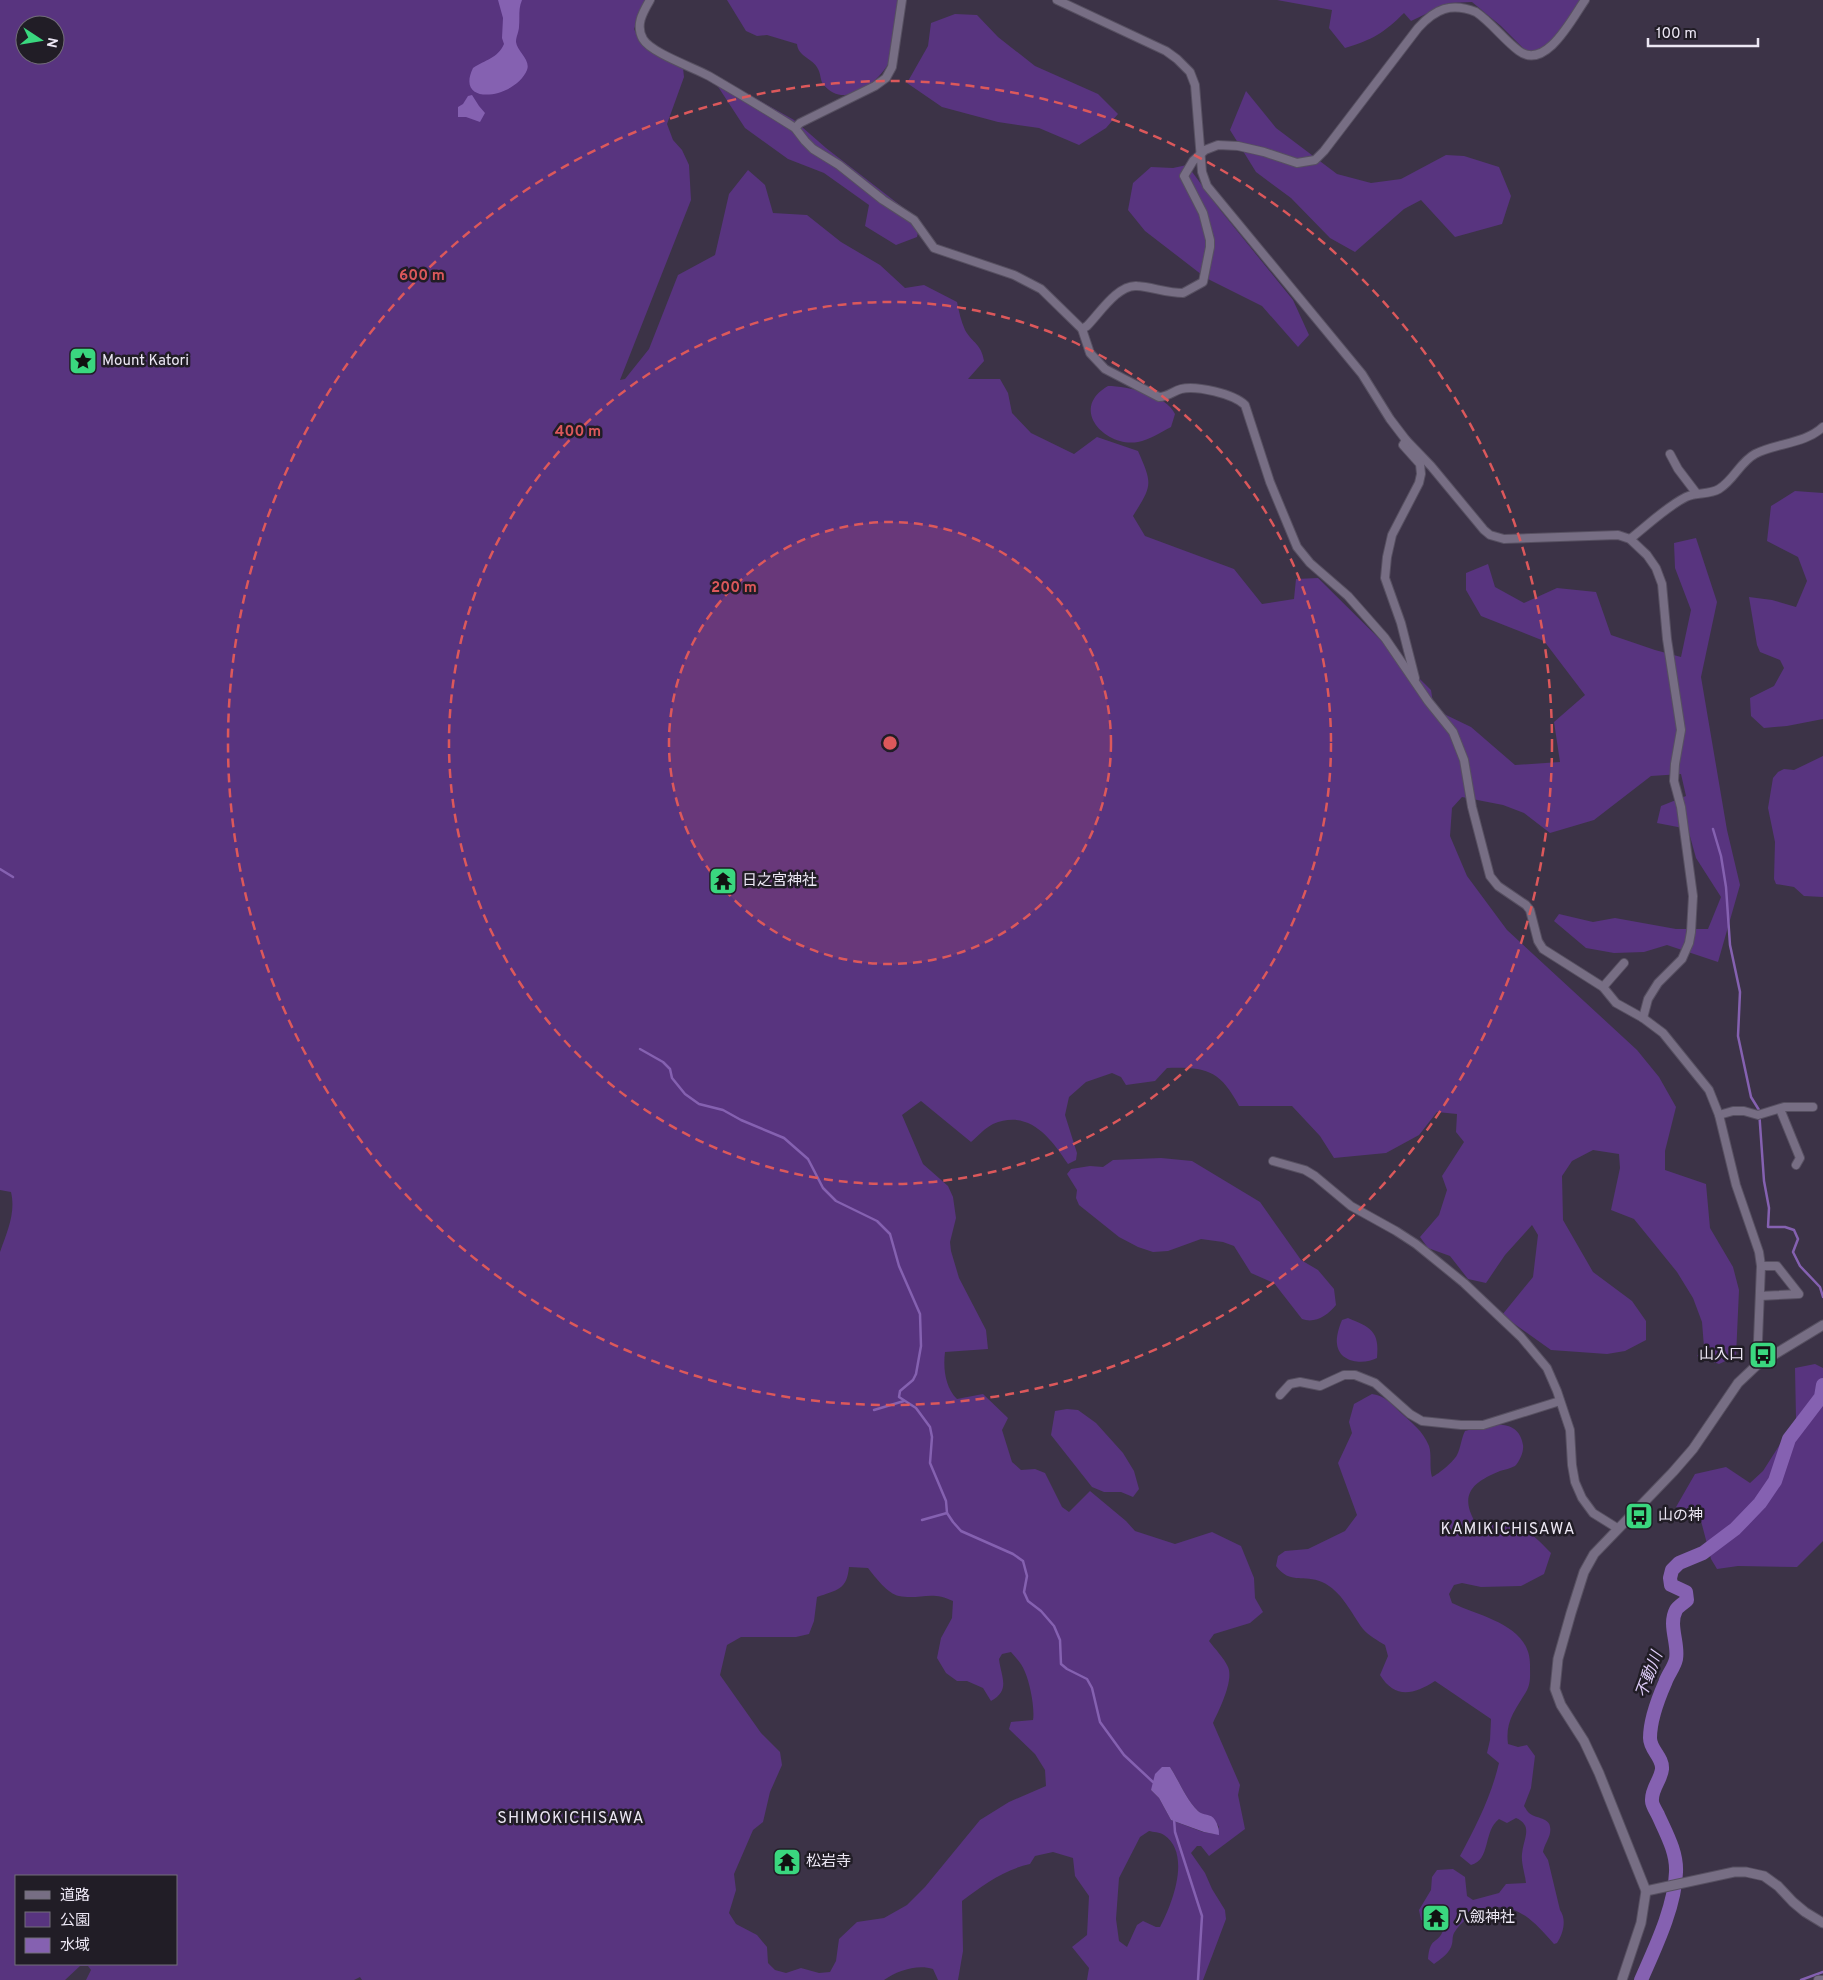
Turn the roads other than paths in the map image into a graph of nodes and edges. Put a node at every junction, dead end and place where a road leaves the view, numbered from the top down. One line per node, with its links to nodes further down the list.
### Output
1 (650, 0): 5 (street)
2 (902, 0): 5 (street)
3 (1057, 0): 6 (street)
4 (1585, 0): 6 (street)
5 (795, 128): 7 (street)
6 (1200, 155): 7 (street); 9 (street)
7 (1082, 329): 13 (street)
8 (1823, 427): 11 (street)
9 (1406, 440): 12 (street); 13 (street)
10 (1670, 454): 11 (street)
11 (1697, 494): 12 (street)
12 (1630, 539): 16 (street)
13 (1416, 682): 15 (street)
14 (1624, 963): 15 (street)
15 (1603, 987): 16 (street)
16 (1642, 1018): 19 (street)
17 (1813, 1107): 18 (street)
18 (1780, 1109): 19 (street); 21 (street)
19 (1719, 1115): 22 (street)
20 (1273, 1161): 27 (street)
21 (1796, 1165)
22 (1761, 1266): 23 (street); 23 (street)
23 (1760, 1296): 25 (street)
24 (1823, 1325): 25 (street)
25 (1757, 1364): 28 (street)
26 (1280, 1395): 27 (street)
27 (1560, 1401): 28 (street)
28 (1617, 1528): 29 (street)
29 (1646, 1891): 30 (street); 31 (street)
30 (1823, 1923)
31 (1622, 1980)
32 (1818, 1980): 33 (street)
33 (1823, 1980)

